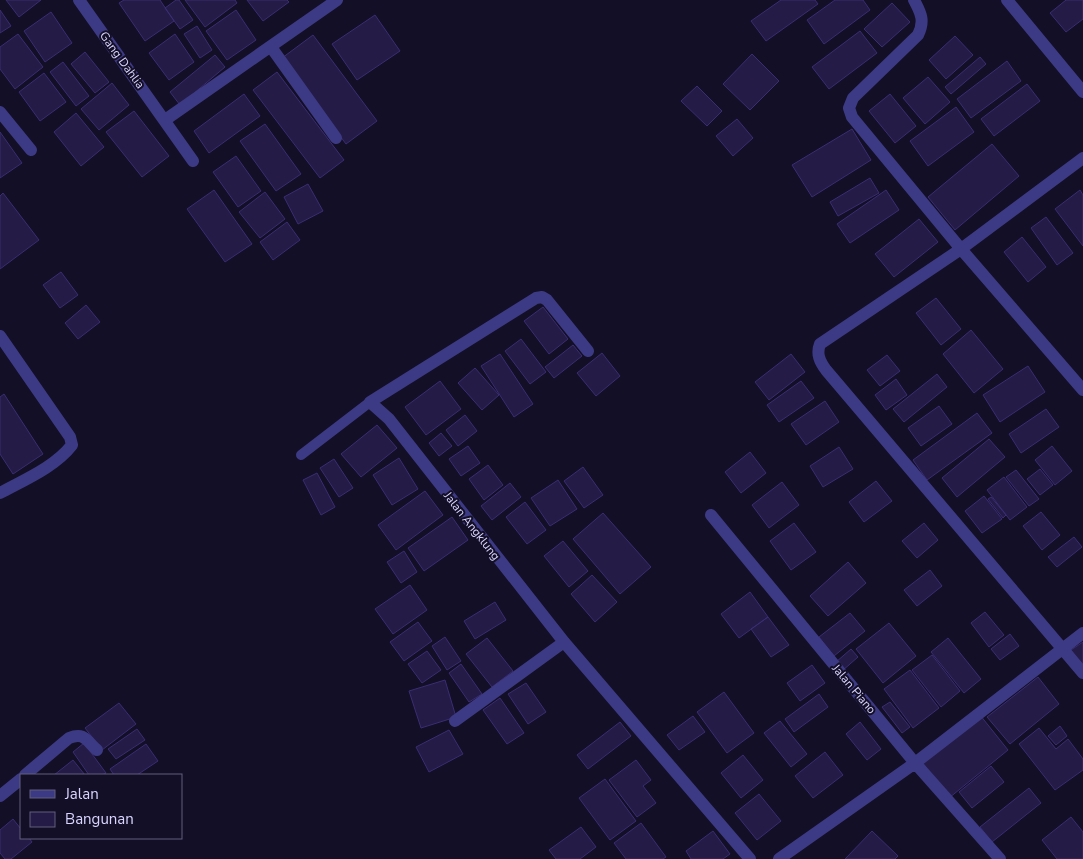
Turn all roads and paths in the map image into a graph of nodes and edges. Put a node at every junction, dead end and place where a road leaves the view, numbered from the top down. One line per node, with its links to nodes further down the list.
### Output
1 (79, 0): 8 (street, Gang Dahlia)
2 (337, 0): 5 (street)
3 (914, 0): 13 (street)
4 (1007, 0): 6 (street)
5 (271, 46): 8 (street); 9 (street)
6 (1083, 92)
7 (0, 112): 10 (street)
8 (165, 120): 12 (street, Gang Dahlia)
9 (336, 138)
10 (31, 150)
11 (1083, 158): 13 (street)
12 (193, 161)
13 (961, 249): 16 (street); 23 (street)
14 (0, 336): 19 (street)
15 (588, 351): 17 (street)
16 (1083, 390)
17 (370, 402): 18 (lane); 22 (street, Jalan Angklung)
18 (301, 455)
19 (0, 493)
20 (711, 515): 27 (street, Jalan Piano)
21 (1083, 633): 23 (street)
22 (564, 642): 25 (street); 31 (street, Jalan Angklung)
23 (1062, 648): 24 (street); 27 (street)
24 (1083, 673)
25 (455, 721)
26 (96, 750): 28 (street)
27 (915, 763): 32 (street); 33 (street, Jalan Piano)
28 (26, 774)
29 (20, 779): 30 (street)
30 (0, 796)
31 (750, 859)
32 (779, 859)
33 (1000, 859)

